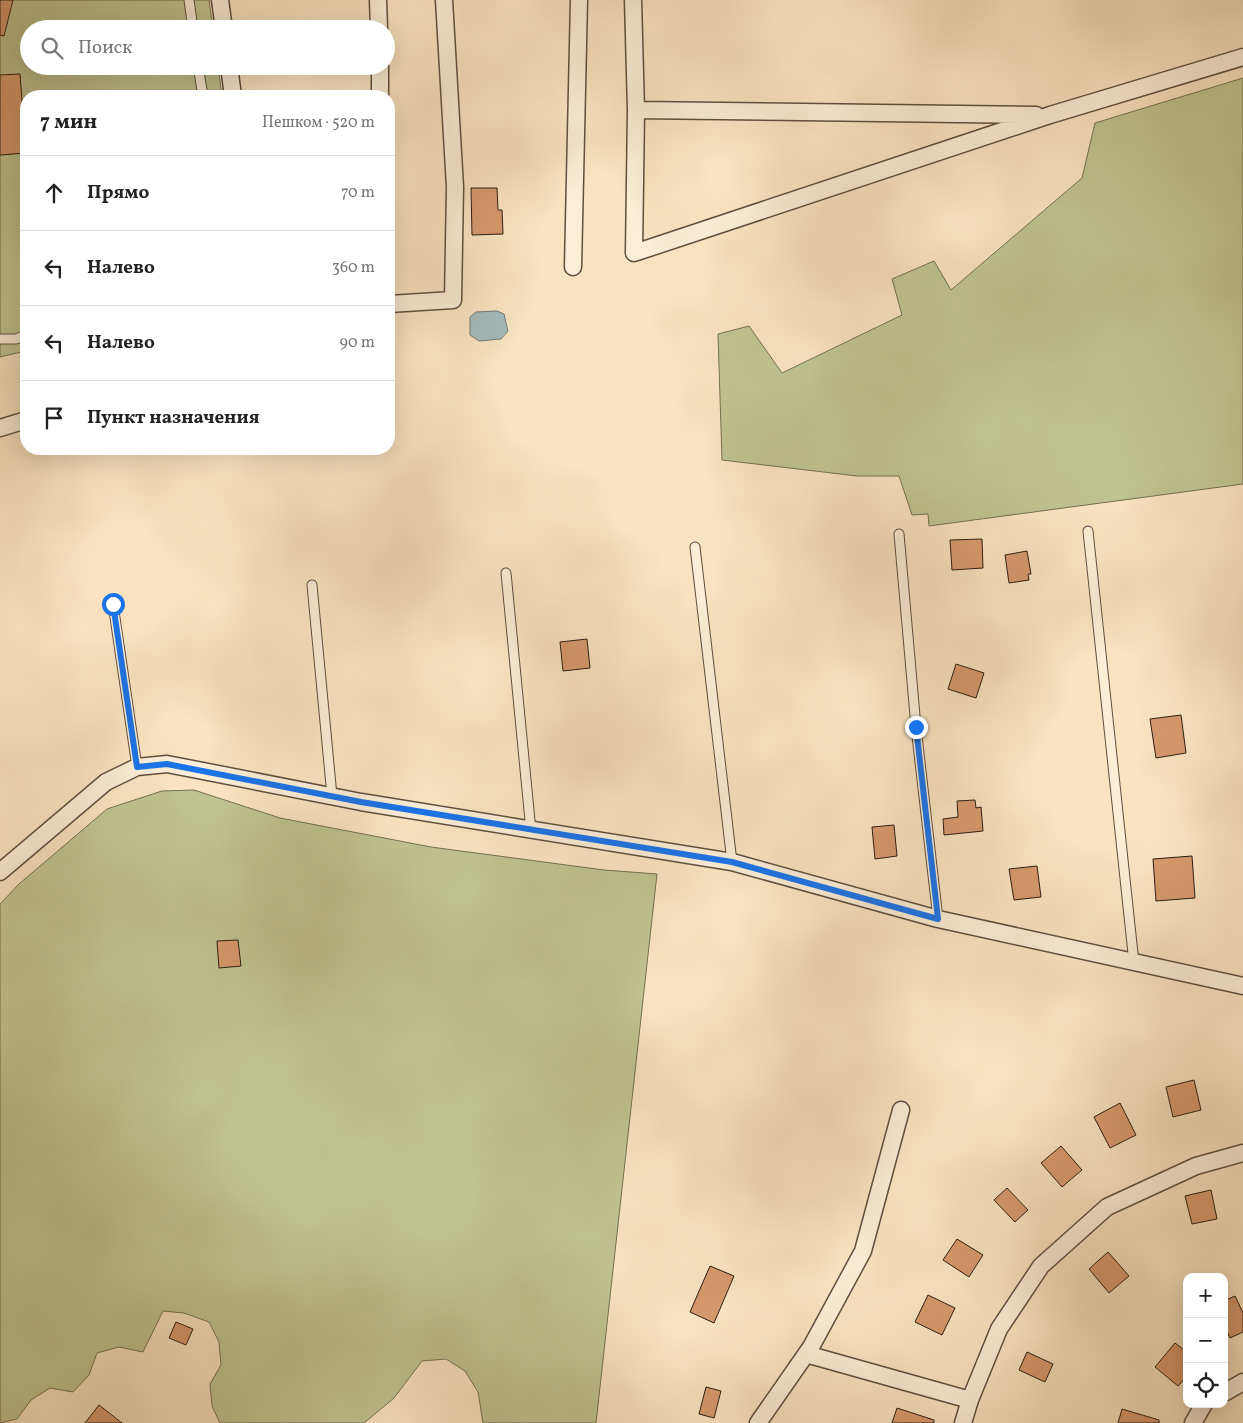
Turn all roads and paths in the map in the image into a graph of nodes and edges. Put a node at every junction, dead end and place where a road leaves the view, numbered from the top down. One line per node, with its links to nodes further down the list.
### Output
1 (189, 0): 7 (lane)
2 (220, 0): 8 (street)
3 (378, 0): 9 (street)
4 (444, 0): 20 (street)
5 (579, 0): 19 (street)
6 (633, 0): 17 (street)
7 (192, 20)
8 (223, 20)
9 (379, 20)
10 (1243, 57): 18 (street)
11 (200, 75): 14 (lane)
12 (230, 75): 15 (street)
13 (380, 75): 16 (street)
14 (202, 90)
15 (232, 90)
16 (380, 90)
17 (636, 110): 18 (street); 18 (street)
18 (1050, 115)
19 (573, 267)
20 (395, 304)
21 (20, 337): 22 (lane)
22 (0, 339)
23 (20, 422): 24 (street)
24 (0, 428)
25 (1088, 531): 37 (lane)
26 (899, 534): 36 (lane)
27 (695, 547): 34 (lane)
28 (506, 573): 33 (lane)
29 (312, 585): 32 (lane)
30 (113, 604): 31 (lane)
31 (137, 767): 32 (street); 35 (street)
32 (332, 796): 33 (street)
33 (531, 831): 34 (street)
34 (732, 862): 36 (street)
35 (0, 872)
36 (938, 919): 37 (street)
37 (1134, 963): 38 (street)
38 (1243, 986)
39 (901, 1110): 41 (street)
40 (1243, 1153): 44 (street)
41 (806, 1354): 44 (street); 46 (street)
42 (1243, 1382): 43 (street)
43 (1228, 1391)
44 (970, 1400): 47 (street)
45 (1202, 1408): 48 (street)
46 (758, 1423)
47 (964, 1423)
48 (1193, 1423)

